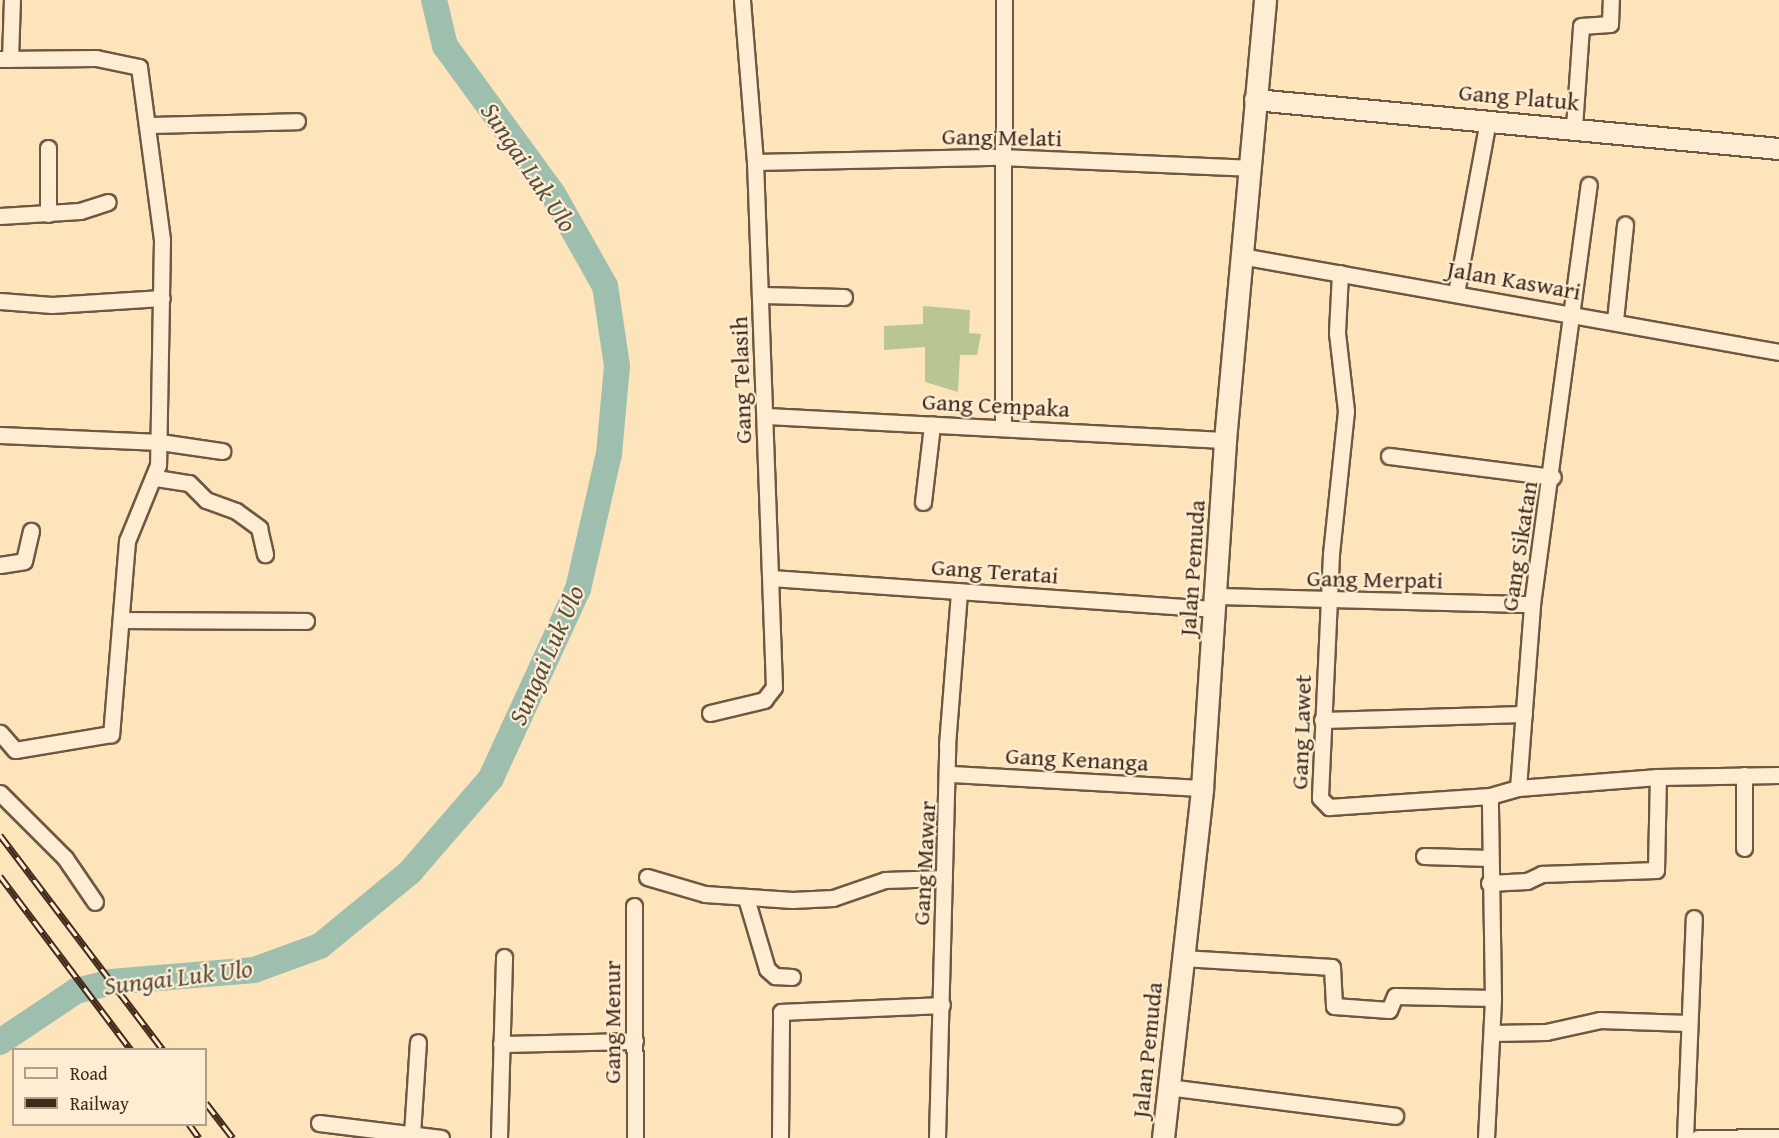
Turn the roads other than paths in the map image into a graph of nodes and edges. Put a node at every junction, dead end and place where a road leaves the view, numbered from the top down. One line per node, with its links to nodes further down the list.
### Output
1 (12, 0): 6 (street)
2 (742, 0): 15 (street, Gang Telasih)
3 (1004, 0): 14 (street)
4 (1265, 0): 7 (main road, Jalan Pemuda)
5 (1611, 0): 11 (street)
6 (5, 59): 10 (street)
7 (1255, 100): 9 (street, Gang Platuk); 16 (main road, Jalan Pemuda)
8 (297, 120): 10 (street)
9 (1488, 120): 11 (street, Gang Platuk); 24 (street)
10 (149, 125): 27 (street)
11 (1574, 127): 13 (street, Gang Platuk)
12 (48, 148): 19 (street)
13 (1779, 149)
14 (1000, 157): 15 (street, Gang Melati); 16 (street, Gang Melati); 34 (street)
15 (755, 162): 25 (street, Gang Telasih)
16 (1248, 168): 22 (main road, Jalan Pemuda)
17 (1589, 185): 29 (street, Gang Sikatan)
18 (108, 202): 19 (street)
19 (48, 214): 20 (street)
20 (0, 216)
21 (1625, 225): 30 (street)
22 (1241, 256): 23 (street, Jalan Kaswari); 36 (main road, Jalan Pemuda)
23 (1340, 273): 24 (street, Jalan Kaswari); 48 (street, Gang Lawet)
24 (1456, 293): 29 (street, Jalan Kaswari)
25 (760, 295): 26 (street); 32 (street, Gang Telasih)
26 (844, 297)
27 (162, 298): 28 (street); 37 (street)
28 (0, 301)
29 (1572, 312): 30 (street, Jalan Kaswari); 40 (street, Gang Sikatan)
30 (1615, 320): 31 (street, Jalan Kaswari)
31 (1779, 352)
32 (765, 416): 33 (street, Gang Cempaka); 46 (street, Gang Telasih)
33 (932, 425): 34 (street, Gang Cempaka); 42 (street)
34 (1003, 428): 36 (street, Gang Cempaka)
35 (0, 435): 37 (street)
36 (1225, 440): 49 (main road, Jalan Pemuda)
37 (160, 442): 38 (street); 41 (street)
38 (222, 451)
39 (1389, 456): 40 (street)
40 (1553, 477): 50 (street, Gang Sikatan)
41 (156, 478): 44 (street); 51 (street)
42 (923, 502)
43 (30, 531): 45 (street)
44 (265, 554)
45 (0, 565)
46 (771, 578): 47 (street, Gang Teratai); 53 (street, Gang Telasih)
47 (959, 591): 49 (street, Gang Teratai); 57 (street, Gang Mawar)
48 (1329, 601): 49 (street, Gang Merpati); 50 (street, Gang Merpati); 55 (street, Gang Lawet)
49 (1217, 602): 61 (main road, Jalan Pemuda)
50 (1532, 604): 54 (street, Gang Sikatan)
51 (123, 620): 52 (street); 56 (street)
52 (306, 621)
53 (710, 713)
54 (1524, 714): 55 (street); 62 (street, Gang Sikatan)
55 (1322, 720): 64 (street, Gang Lawet)
56 (0, 733)
57 (950, 774): 61 (street, Gang Kenanga); 69 (street, Gang Mawar)
58 (1744, 774): 59 (street); 60 (street); 65 (street)
59 (1779, 775)
60 (1658, 777): 62 (street); 70 (street)
61 (1202, 788): 76 (main road, Jalan Pemuda)
62 (1518, 788): 64 (street)
63 (0, 793): 72 (street)
64 (1491, 796): 67 (street)
65 (1744, 848)
66 (1424, 856): 67 (street)
67 (1490, 858): 70 (street)
68 (647, 878): 71 (street)
69 (944, 878): 71 (street); 79 (street, Gang Mawar)
70 (1489, 883): 78 (street)
71 (746, 898): 77 (street)
72 (95, 902)
73 (634, 906): 82 (street, Gang Menur)
74 (1694, 918): 80 (street)
75 (504, 957): 84 (street)
76 (1182, 958): 78 (street); 85 (main road, Jalan Pemuda)
77 (792, 978)
78 (1493, 999): 81 (street)
79 (942, 1005): 94 (street); 95 (street, Gang Mawar)
80 (1688, 1023): 81 (street); 98 (street)
81 (1492, 1033): 97 (street)
82 (635, 1041): 84 (street); 93 (street, Gang Menur)
83 (418, 1042): 89 (street)
84 (501, 1044): 92 (street)
85 (1167, 1087): 86 (street); 96 (main road, Jalan Pemuda)
86 (1395, 1116)
87 (319, 1123): 88 (street)
88 (355, 1132): 89 (street)
89 (412, 1134): 91 (street)
90 (1779, 1137): 99 (street)
91 (441, 1138)
92 (499, 1138)
93 (635, 1138)
94 (780, 1138)
95 (937, 1138)
96 (1163, 1138)
97 (1486, 1138)
98 (1685, 1138)
99 (1698, 1138)

